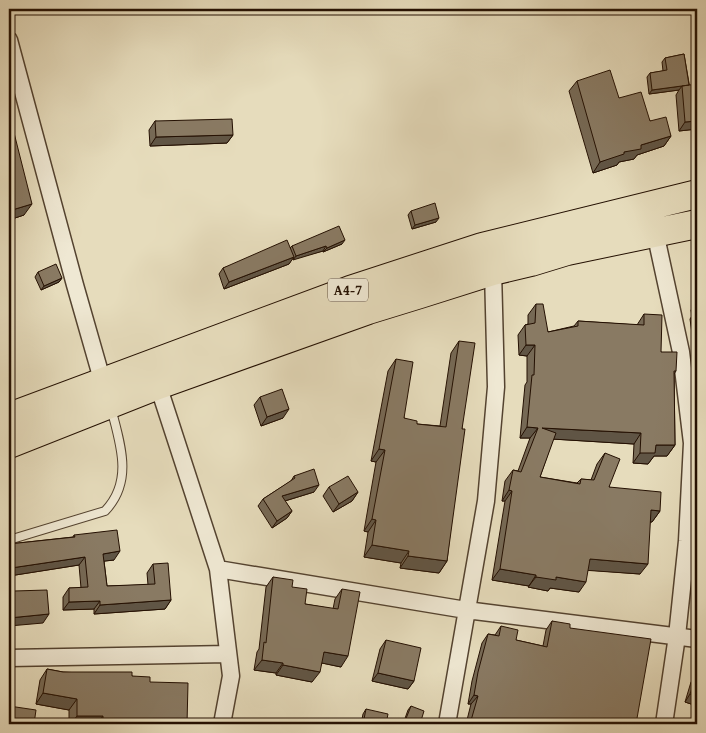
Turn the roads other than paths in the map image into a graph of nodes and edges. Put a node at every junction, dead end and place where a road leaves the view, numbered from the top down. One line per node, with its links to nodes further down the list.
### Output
1 (9, 40): 8 (street)
2 (697, 194): 6 (highway, A4-7)
3 (697, 224): 4 (highway, A4-7)
4 (654, 232): 5 (highway, A4-7); 14 (street)
5 (493, 270): 6 (highway, A4-7); 13 (street)
6 (416, 281): 7 (highway, A4-7); 8 (highway, A4-7)
7 (158, 385): 8 (highway, A4-7); 12 (street)
8 (106, 393): 9 (highway, A4-7); 10 (highway, A4-7); 11 (lane)
9 (9, 417)
10 (9, 444)
11 (9, 540)
12 (218, 569): 13 (street); 16 (street)
13 (466, 610): 14 (street); 19 (street)
14 (678, 636): 15 (street); 20 (street)
15 (697, 639)
16 (228, 654): 17 (street); 18 (street)
17 (9, 658)
18 (222, 724)
19 (446, 724)
20 (664, 724)

